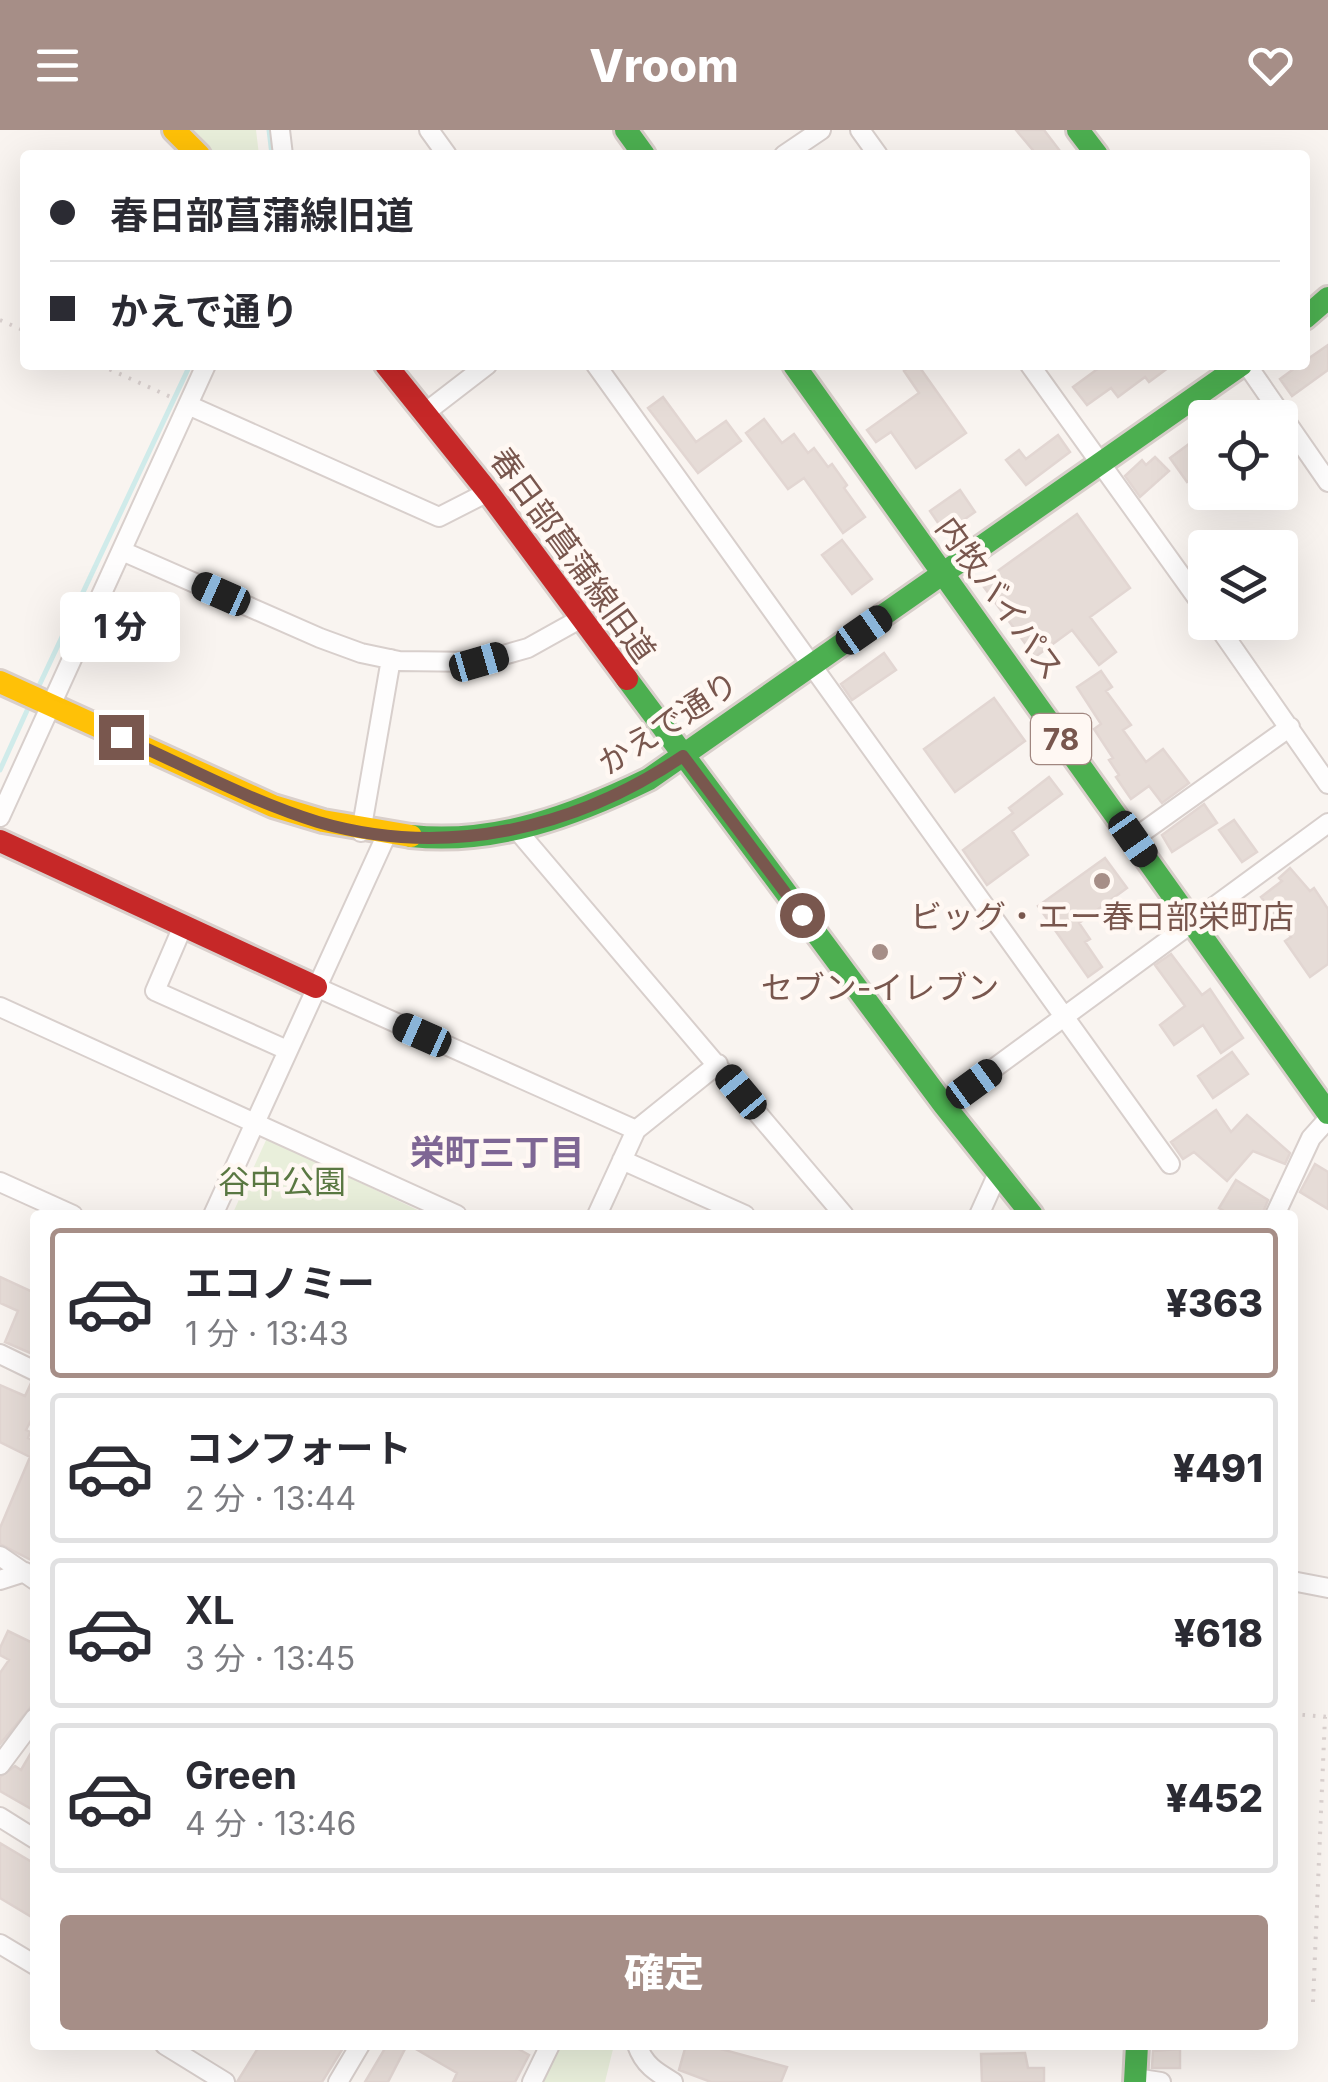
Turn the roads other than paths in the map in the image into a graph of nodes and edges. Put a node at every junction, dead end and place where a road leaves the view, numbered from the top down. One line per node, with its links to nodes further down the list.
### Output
1 (174, 130): 4 (street)
2 (821, 130): 5 (street)
3 (1078, 130): 6 (street)
4 (194, 150)
5 (791, 150)
6 (1093, 150)
7 (204, 370): 15 (street)
8 (390, 370): 16 (street, 春日部菖蒲線旧道)
9 (481, 370): 16 (street)
10 (600, 370): 26 (street)
11 (798, 370): 21 (street, 内牧バイパス / 78)
12 (1034, 370): 17 (street)
13 (1237, 370): 17 (street, かえで通り)
14 (1248, 370): 18 (street)
15 (188, 405): 19 (street); 20 (street)
16 (426, 412): 19 (street, 春日部菖蒲線旧道)
17 (1101, 464): 21 (street, かえで通り); 22 (street)
18 (1328, 482)
19 (488, 492): 23 (street, 春日部菖蒲線旧道)
20 (122, 551): 25 (street); 28 (street)
21 (944, 574): 26 (street, かえで通り); 37 (street, 内牧バイパス / 78)
22 (1188, 585)
23 (580, 619): 25 (street); 30 (street, 春日部菖蒲線旧道)
24 (1228, 640): 29 (street)
25 (392, 660): 35 (street)
26 (811, 667): 30 (street, かえで通り); 43 (street)
27 (0, 682): 28 (street, かえで通り)
28 (50, 705): 32 (street); 35 (street, かえで通り)
29 (1290, 727): 31 (street); 37 (street)
30 (683, 756): 34 (street, かえで通り); 46 (street, 春日部菖蒲線旧道)
31 (1328, 784)
32 (0, 817)
33 (1328, 823): 39 (street)
34 (517, 830): 36 (street, かえで通り); 45 (street)
35 (361, 832): 36 (street, かえで通り)
36 (386, 836): 41 (street)
37 (1133, 839): 39 (street, 内牧バイパス / 78)
38 (0, 841): 40 (street)
39 (1193, 924): 43 (street); 47 (street, 内牧バイパス / 78)
40 (183, 926): 41 (street); 44 (street)
41 (316, 988): 44 (street); 49 (street)
42 (0, 1007): 48 (street)
43 (1063, 1018): 46 (street); 51 (street)
44 (287, 1050): 48 (street)
45 (718, 1064): 49 (street); 54 (street)
46 (944, 1105): 52 (street, 春日部菖蒲線旧道)
47 (1328, 1116): 62 (street)
48 (254, 1122): 56 (street); 57 (street)
49 (636, 1130): 50 (street)
50 (622, 1160): 58 (street); 59 (street)
51 (1170, 1164)
52 (998, 1174): 60 (street); 61 (street, 春日部菖蒲線旧道)
53 (0, 1182): 55 (street)
54 (828, 1207)
55 (62, 1210)
56 (215, 1210)
57 (446, 1210)
58 (599, 1210)
59 (734, 1210)
60 (981, 1210)
61 (1028, 1210)
62 (1277, 1210)
63 (0, 1354): 64 (street)
64 (30, 1368)
65 (0, 1556): 66 (street)
66 (30, 1576): 67 (street)
67 (0, 1580)
68 (1298, 1582): 69 (street)
69 (1328, 1588)
70 (30, 1725): 71 (street)
71 (0, 1764)
72 (0, 1817): 73 (street)
73 (30, 1836)
74 (0, 1944): 75 (street)
75 (30, 1962)
76 (173, 2050): 82 (street)
77 (357, 2050): 83 (street)
78 (548, 2050): 84 (street)
79 (639, 2050): 85 (street)
80 (1137, 2050): 81 (street)
81 (1135, 2080): 86 (street)
82 (225, 2082)
83 (338, 2082)
84 (532, 2082)
85 (673, 2082)
86 (1160, 2082)

